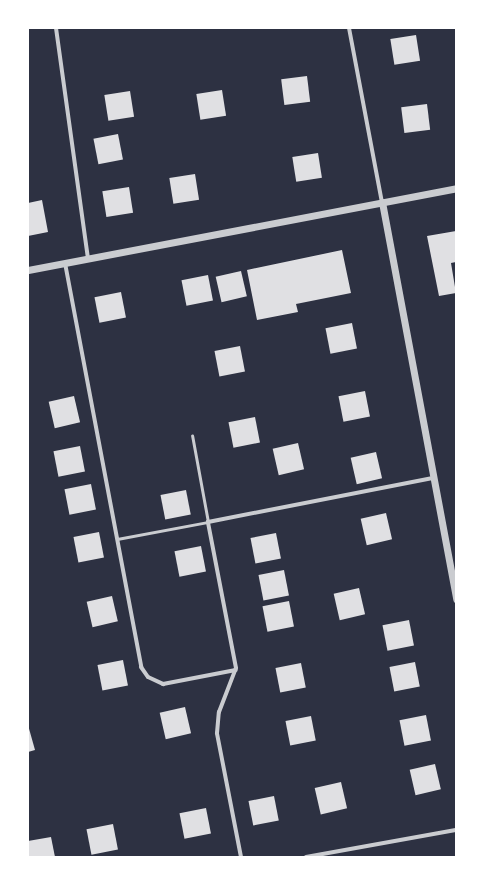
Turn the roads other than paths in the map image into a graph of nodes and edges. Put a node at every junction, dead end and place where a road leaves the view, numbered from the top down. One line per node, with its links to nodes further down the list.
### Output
1 (56, 28): 5 (street)
2 (349, 28): 4 (street)
3 (456, 188): 4 (street)
4 (382, 202): 5 (street); 9 (street)
5 (88, 258): 6 (street)
6 (65, 263): 7 (street); 11 (street)
7 (28, 270)
8 (192, 435): 10 (lane)
9 (433, 478): 10 (street); 12 (street)
10 (208, 522): 11 (lane); 13 (street)
11 (117, 539): 13 (street)
12 (456, 599)
13 (236, 670): 15 (street)
14 (456, 830): 16 (street)
15 (241, 857)
16 (306, 857)

